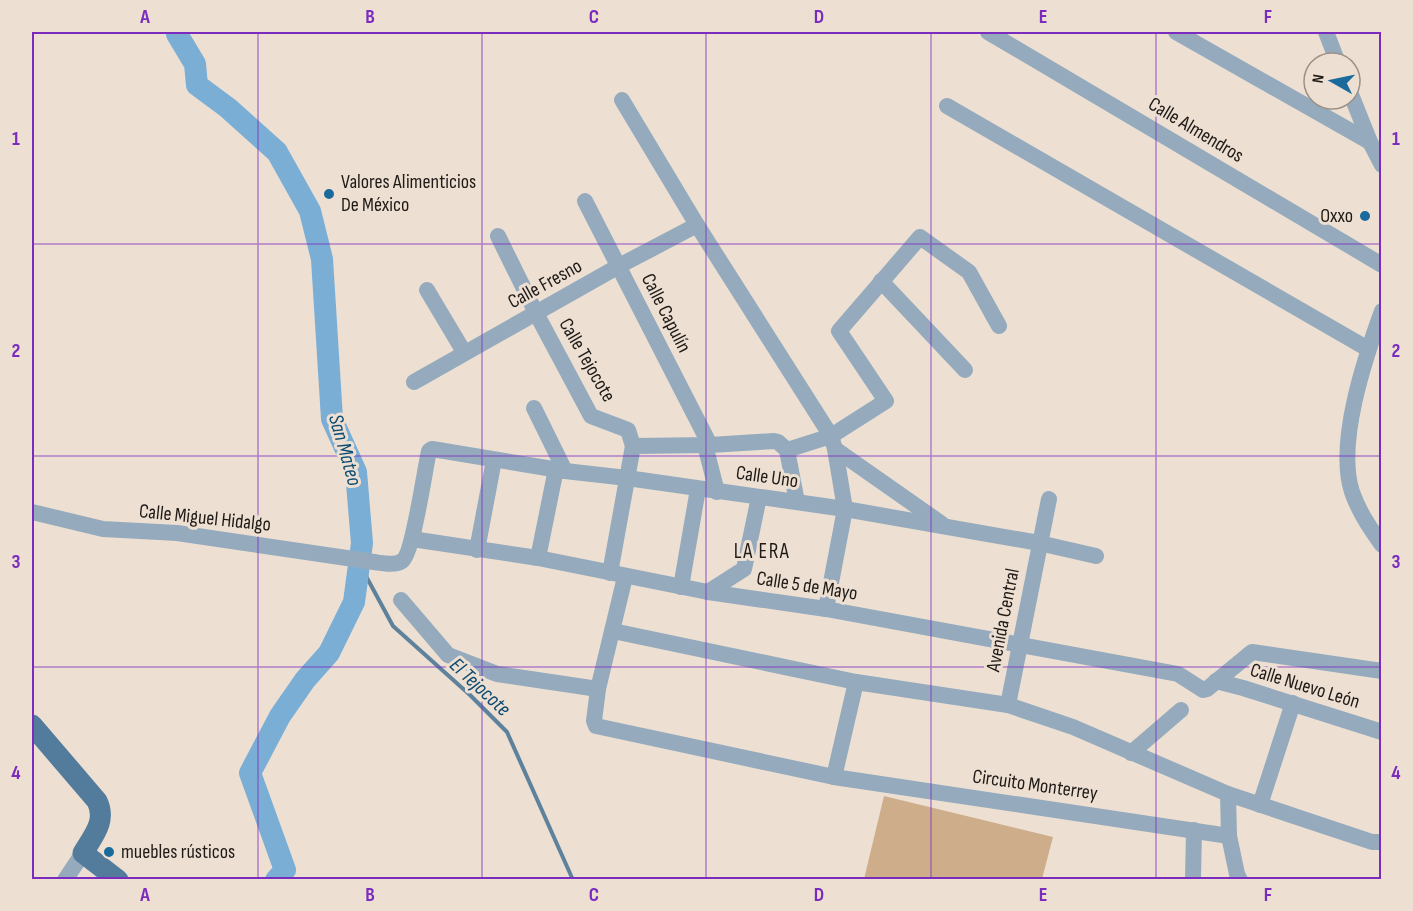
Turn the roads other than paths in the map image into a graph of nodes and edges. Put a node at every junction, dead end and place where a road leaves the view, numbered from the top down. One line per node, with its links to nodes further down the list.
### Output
1 (988, 32): 13 (street, Calle Almendros)
2 (1176, 32): 8 (street)
3 (1326, 32): 4 (street)
4 (1333, 51)
5 (622, 100): 11 (street)
6 (947, 106): 20 (street)
7 (1358, 111): 8 (street)
8 (1370, 142): 9 (street)
9 (1382, 165)
10 (585, 201): 14 (street, Calle Capulín)
11 (697, 225): 14 (street, Calle Fresno); 25 (street)
12 (498, 236): 18 (street)
13 (1378, 258)
14 (619, 266): 18 (street, Calle Fresno); 26 (street, Calle Capulín)
15 (881, 280): 19 (street); 22 (street); 25 (street)
16 (427, 290): 21 (street)
17 (1382, 311): 20 (street)
18 (536, 313): 21 (street, Calle Fresno); 27 (street, Calle Tejocote)
19 (999, 326)
20 (1368, 349): 42 (street)
21 (464, 352): 23 (street, Calle Fresno)
22 (965, 370)
23 (414, 382)
24 (534, 408): 30 (street)
25 (833, 442): 28 (street); 37 (street); 39 (street)
26 (707, 445): 27 (street); 28 (street); 33 (street, Calle Capulín)
27 (633, 446): 31 (street)
28 (787, 450): 36 (street)
29 (494, 460): 30 (street, Calle Uno); 40 (street, Calle Uno); 43 (street)
30 (560, 470): 31 (street, Calle Uno); 45 (street)
31 (627, 478): 32 (street, Calle Uno); 46 (street, Circuito Monterrey)
32 (698, 489): 33 (street, Calle Uno); 47 (street)
33 (717, 492): 34 (street, Calle Uno)
34 (759, 497): 36 (street, Calle Uno); 48 (street)
35 (1049, 499): 41 (street, Avenida Central)
36 (796, 502): 37 (street, Calle Uno)
37 (845, 509): 39 (street, Calle Uno); 50 (street)
38 (32, 512): 40 (street, Calle Miguel Hidalgo)
39 (947, 527): 41 (street, Calle Uno)
40 (412, 539): 43 (street, Calle 5 de Mayo)
41 (1039, 543): 44 (street, Calle Uno); 52 (street, Avenida Central)
42 (1382, 545)
43 (477, 550): 45 (street, Calle 5 de Mayo)
44 (1096, 556)
45 (538, 558): 46 (street, Calle 5 de Mayo)
46 (617, 575): 47 (street, Calle 5 de Mayo); 51 (street, Circuito Monterrey)
47 (681, 587): 48 (street, Calle 5 de Mayo)
48 (708, 592): 50 (street, Calle 5 de Mayo)
49 (401, 600): 56 (street)
50 (826, 609): 52 (street, Calle 5 de Mayo)
51 (613, 631): 54 (street); 56 (street, Circuito Monterrey)
52 (1018, 645): 55 (street, Calle 5 de Mayo); 58 (street, Avenida Central)
53 (1382, 671): 55 (street)
54 (856, 682): 58 (street); 63 (street)
55 (1211, 685): 57 (street, Calle Nuevo León)
56 (598, 689): 63 (street, Circuito Monterrey)
57 (1293, 703): 61 (street, Calle Nuevo León); 65 (street)
58 (1008, 705): 62 (street)
59 (1181, 710): 62 (street)
60 (32, 725): 69 (main road)
61 (1382, 732)
62 (1131, 753): 64 (street)
63 (834, 777): 66 (street, Circuito Monterrey)
64 (1228, 794): 65 (street); 67 (street)
65 (1260, 804): 68 (street)
66 (1194, 830): 67 (street, Circuito Monterrey); 72 (street)
67 (1229, 836): 73 (street)
68 (1382, 842)
69 (83, 853): 70 (street); 71 (main road)
70 (65, 879)
71 (118, 879)
72 (1193, 879)
73 (1240, 879)

